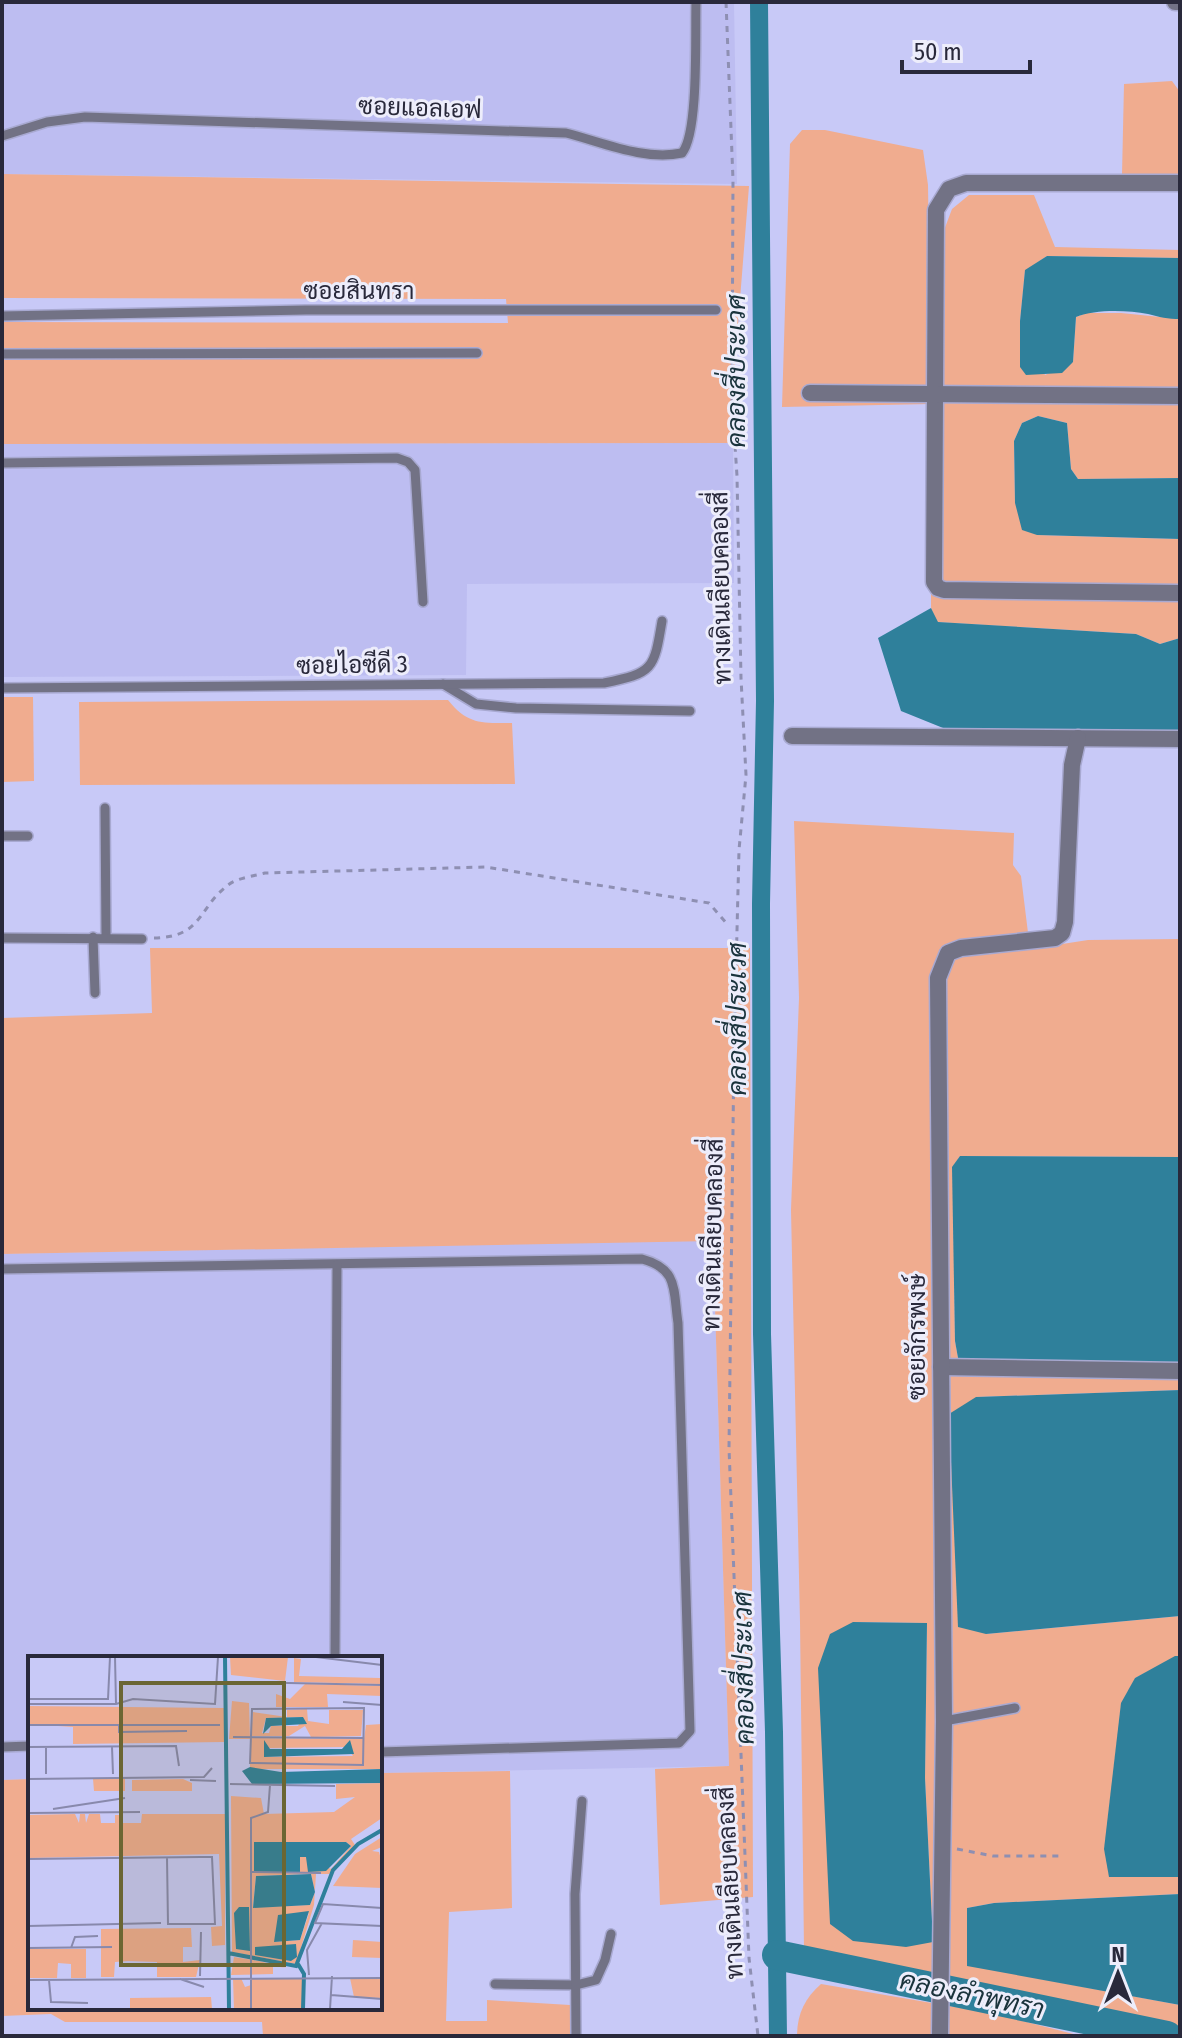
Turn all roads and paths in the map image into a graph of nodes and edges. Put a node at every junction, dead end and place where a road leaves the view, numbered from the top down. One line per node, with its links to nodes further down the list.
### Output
1 (696, 2): 3 (lane, ซอยแอลเอฟ)
2 (726, 2): 48 (path, ทางเดินเลียบคลองสี่)
3 (2, 136)
4 (1180, 183): 10 (street)
5 (716, 310): 6 (lane, ซอยสินทรา)
6 (2, 316)
7 (477, 353): 8 (lane)
8 (2, 354)
9 (810, 393): 10 (street)
10 (935, 394): 11 (street); 13 (street)
11 (1180, 396)
12 (2, 463): 14 (lane)
13 (1180, 593)
14 (423, 602)
15 (662, 621): 16 (lane, ซอยไอซีดี 3)
16 (443, 684): 17 (lane, ซอยไอซีดี 3); 18 (lane)
17 (2, 688)
18 (690, 711)
19 (792, 736): 20 (street)
20 (1078, 738): 21 (street); 33 (street, ซอยจักรพงษ์)
21 (1180, 739)
22 (105, 808): 27 (lane)
23 (2, 836): 24 (lane)
24 (28, 836)
25 (728, 925): 29 (path)
26 (93, 937): 27 (lane); 28 (lane); 30 (lane)
27 (106, 937): 29 (lane)
28 (2, 938)
29 (142, 939)
30 (95, 993)
31 (337, 1265): 32 (lane); 35 (lane); 40 (lane)
32 (2, 1269)
33 (941, 1367): 34 (street); 37 (street, ซอยจักรพงษ์)
34 (1180, 1371)
35 (335, 1656)
36 (1015, 1708): 37 (lane)
37 (944, 1721): 42 (street, ซอยจักรพงษ์)
38 (28, 1746): 39 (lane)
39 (2, 1747)
40 (382, 1752)
41 (582, 1801): 46 (lane)
42 (942, 1845): 43 (path); 49 (street, ซอยจักรพงษ์)
43 (1060, 1856)
44 (611, 1934): 46 (lane)
45 (495, 1984): 46 (lane)
46 (576, 1985): 47 (lane)
47 (576, 2036)
48 (758, 2036)
49 (940, 2036)

